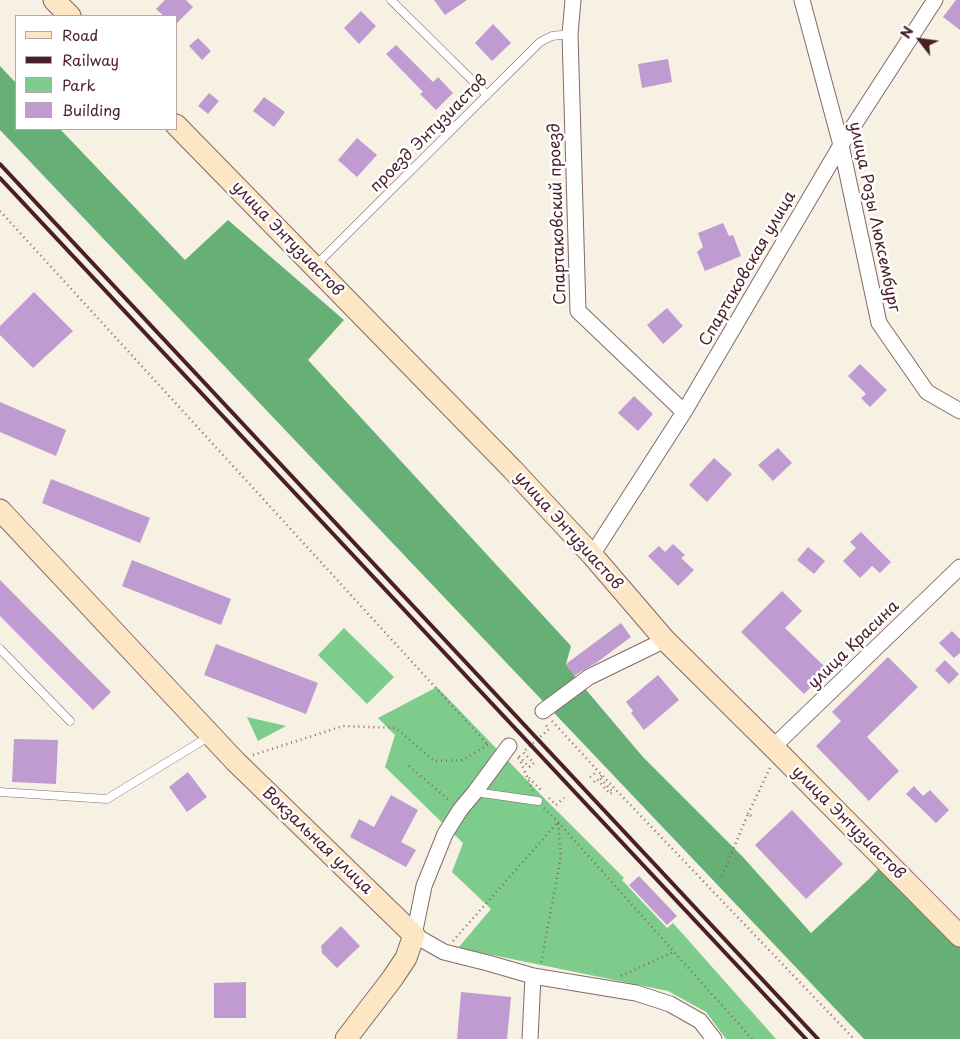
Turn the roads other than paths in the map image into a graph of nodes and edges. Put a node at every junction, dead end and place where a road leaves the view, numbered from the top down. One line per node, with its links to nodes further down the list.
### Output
1 (54, 0): 6 (street)
2 (391, 0): 8 (lane)
3 (573, 0): 7 (street, Спартаковский проезд)
4 (802, 0): 10 (street, улица Розы Люксембург)
5 (934, 0): 10 (street, Спартаковская улица)
6 (69, 15)
7 (570, 34): 8 (lane, проезд Энтузиастов); 13 (street, Спартаковский проезд)
8 (487, 95): 11 (lane, проезд Энтузиастов)
9 (178, 127): 11 (street, улица Энтузиастов)
10 (841, 145): 12 (street, улица Розы Люксембург); 13 (street, Спартаковская улица)
11 (314, 266): 15 (street, улица Энтузиастов)
12 (960, 411)
13 (684, 412): 15 (street, Спартаковская улица)
14 (0, 510): 21 (street, Вокзальная улица)
15 (592, 555): 17 (street, улица Энтузиастов)
16 (960, 567): 23 (street, улица Красина)
17 (665, 640): 19 (street); 23 (street, улица Энтузиастов)
18 (0, 649): 20 (lane)
19 (543, 711)
20 (70, 721)
21 (210, 736): 24 (lane); 27 (street, Вокзальная улица)
22 (509, 747): 25 (street)
23 (776, 750): 28 (street, улица Энтузиастов)
24 (0, 792)
25 (475, 792): 26 (lane); 27 (street)
26 (538, 801)
27 (414, 935): 29 (street, Вокзальная улица); 30 (street)
28 (960, 936)
29 (536, 977): 31 (street); 32 (street, Вокзальная улица)
30 (346, 1039)
31 (530, 1039)
32 (714, 1039)

